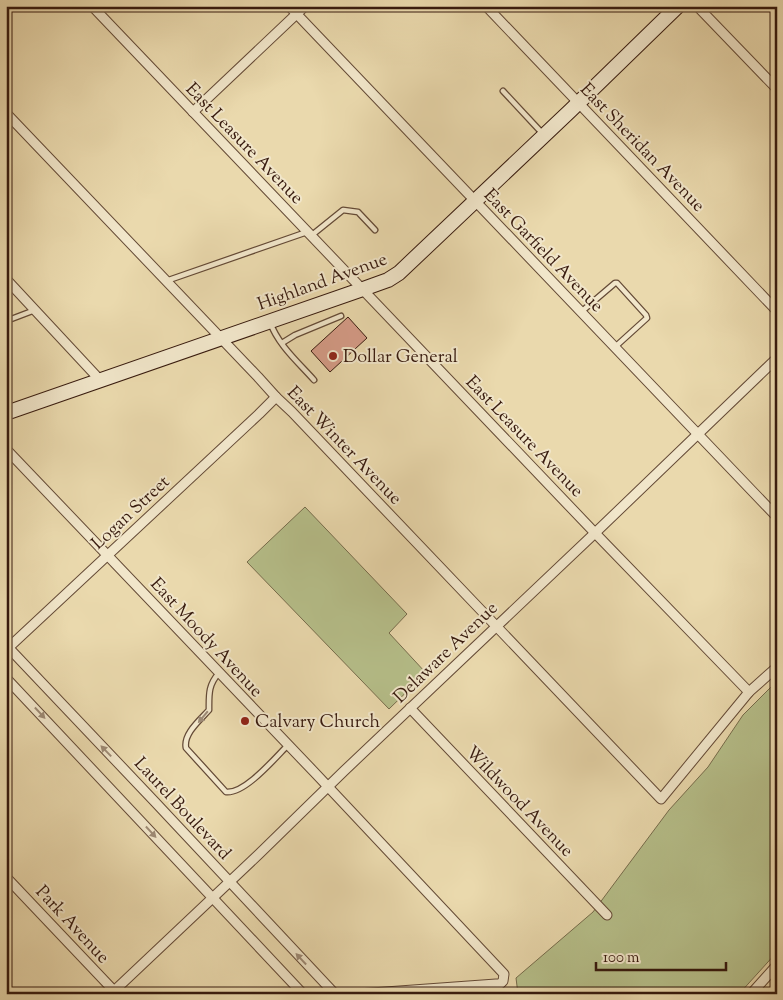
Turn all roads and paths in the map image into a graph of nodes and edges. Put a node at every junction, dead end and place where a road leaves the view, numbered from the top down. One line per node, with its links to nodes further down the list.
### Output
1 (92, 6): 11 (street, East Leasure Avenue)
2 (289, 6): 7 (street, East Garfield Avenue)
3 (305, 6): 7 (street)
4 (486, 6): 10 (street, East Sheridan Avenue)
5 (678, 6): 10 (main road, Highland Avenue)
6 (697, 6): 8 (street)
7 (296, 14): 11 (street); 14 (street, East Garfield Avenue)
8 (777, 89)
9 (503, 91): 13 (lane)
10 (578, 103): 13 (main road, Highland Avenue); 21 (street, East Sheridan Avenue)
11 (193, 112): 16 (street, East Leasure Avenue)
12 (6, 113): 18 (street, East Winter Avenue)
13 (544, 136): 14 (main road, Highland Avenue)
14 (475, 202): 19 (main road, Highland Avenue); 22 (street, East Garfield Avenue)
15 (375, 230): 16 (lane)
16 (310, 234): 18 (lane); 19 (street, East Leasure Avenue)
17 (6, 279): 20 (street)
18 (166, 281): 26 (street, East Winter Avenue)
19 (363, 289): 25 (main road, Highland Avenue); 37 (street, East Leasure Avenue)
20 (35, 310): 24 (lane); 30 (street)
21 (777, 311)
22 (581, 312): 28 (street, East Garfield Avenue); 28 (lane)
23 (341, 316): 27 (lane)
24 (6, 321)
25 (270, 321): 26 (main road, Highland Avenue); 27 (lane)
26 (221, 338): 30 (main road, Highland Avenue); 32 (street, East Winter Avenue)
27 (282, 343): 31 (lane)
28 (615, 348): 34 (street, East Garfield Avenue)
29 (777, 358): 34 (street, Delaware Avenue)
30 (100, 380): 33 (main road, Highland Avenue)
31 (314, 380)
32 (276, 397): 38 (street, Logan Street); 39 (street, East Winter Avenue)
33 (6, 413)
34 (698, 434): 36 (street, East Garfield Avenue); 37 (street, Delaware Avenue)
35 (6, 449): 38 (street, East Moody Avenue)
36 (777, 517)
37 (595, 533): 39 (street, Delaware Avenue); 44 (street, East Leasure Avenue)
38 (107, 555): 40 (street, Logan Street); 42 (street, East Moody Avenue)
39 (496, 627): 44 (street, East Winter Avenue); 45 (street, Delaware Avenue)
40 (7, 648): 49 (street, Laurel Boulevard, one-way to 40)
41 (777, 667): 44 (street)
42 (219, 673): 46 (street, East Moody Avenue); 46 (lane, one-way to 46)
43 (6, 678): 50 (street, one-way to 50)
44 (749, 692)
45 (410, 708): 47 (street, Delaware Avenue); 51 (street, Wildwood Avenue)
46 (288, 745): 47 (street, East Moody Avenue)
47 (328, 787): 49 (street, Delaware Avenue); 56 (street, East Moody Avenue)
48 (6, 877): 53 (street, Park Avenue)
49 (229, 882): 50 (street, Delaware Avenue); 55 (street, Laurel Boulevard, one-way to 49)
50 (213, 897): 53 (street, Delaware Avenue); 54 (street)
51 (607, 915)
52 (777, 965): 57 (street)
53 (115, 992)
54 (303, 994)
55 (335, 994)
56 (358, 994)
57 (751, 994)

